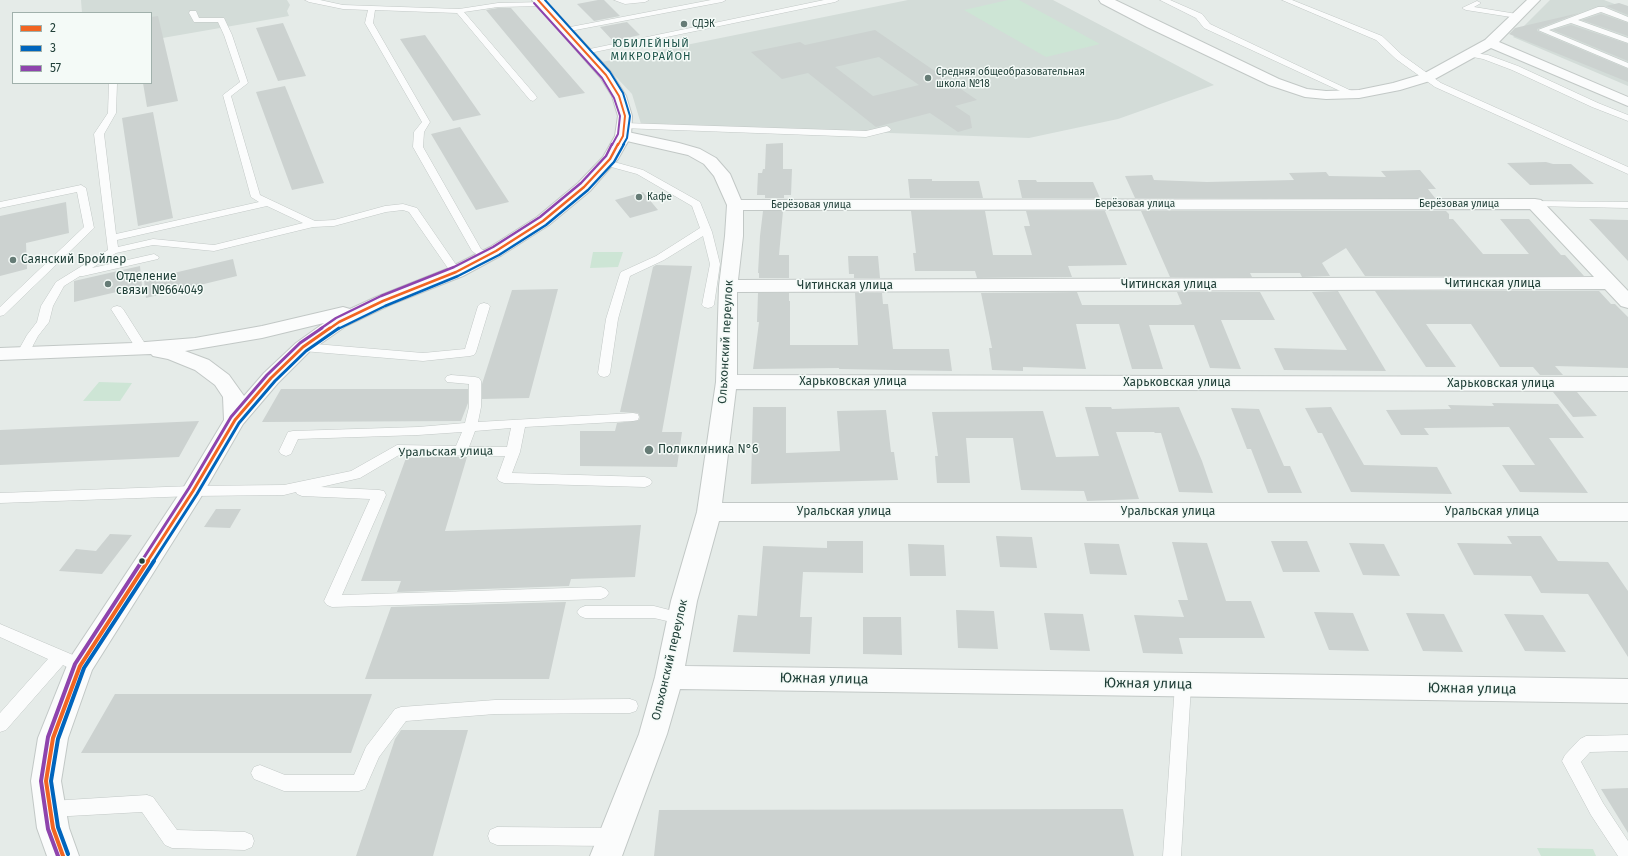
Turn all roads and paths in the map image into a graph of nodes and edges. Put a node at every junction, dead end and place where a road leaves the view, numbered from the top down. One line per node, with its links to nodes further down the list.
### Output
1 (309, 0): 12 (lane)
2 (442, 0): 15 (lane)
3 (618, 0): 4 (lane)
4 (645, 0)
5 (722, 0): 21 (lane)
6 (836, 0): 24 (lane)
7 (1106, 0): 29 (street)
8 (1164, 0): 29 (lane)
9 (1286, 0): 27 (lane)
10 (1534, 0): 18 (street)
11 (540, 2): 16 (lane); 21 (street)
12 (342, 3): 14 (lane)
13 (1477, 3): 18 (lane)
14 (372, 8): 15 (lane); 46 (lane)
15 (450, 11): 16 (lane)
16 (459, 11): 30 (lane)
17 (193, 13): 37 (lane)
18 (1517, 16): 23 (street)
19 (1571, 20): 20 (lane); 22 (lane); 26 (lane)
20 (1628, 20)
21 (565, 30): 24 (street)
22 (1628, 41)
23 (1490, 43): 25 (street); 31 (street)
24 (585, 52): 34 (street)
25 (1471, 54): 27 (street); 32 (lane)
26 (1628, 66)
27 (1428, 77): 29 (street); 36 (lane)
28 (113, 84): 44 (lane)
29 (1354, 94)
30 (533, 98)
31 (1628, 102)
32 (1628, 118)
33 (887, 129): 34 (lane)
34 (624, 131): 35 (street); 41 (street, Ольхонский переулок)
35 (607, 163): 43 (lane); 46 (street)
36 (1628, 171)
37 (268, 203): 42 (lane); 44 (lane)
38 (1535, 204): 39 (lane); 41 (street, Берёзовая улица); 50 (street)
39 (1628, 204)
40 (0, 205): 57 (lane)
41 (735, 205): 51 (street, Ольхонский переулок)
42 (313, 224): 45 (lane); 48 (lane)
43 (706, 228): 54 (lane); 62 (lane)
44 (111, 238): 45 (lane)
45 (113, 251): 49 (lane)
46 (486, 256): 48 (street)
47 (154, 257): 49 (lane)
48 (456, 272): 52 (street)
49 (73, 275): 60 (lane)
50 (1610, 284): 51 (street, Читинская улица); 53 (street)
51 (728, 286): 64 (street, Ольхонский переулок)
52 (383, 301): 58 (street); 59 (street)
53 (1628, 302)
54 (708, 305)
55 (484, 306): 58 (lane)
56 (118, 309): 59 (lane)
57 (0, 313)
58 (303, 347): 67 (street)
59 (139, 349): 60 (street); 67 (street)
60 (23, 353): 61 (street)
61 (0, 354)
62 (604, 373)
63 (451, 379): 69 (lane)
64 (726, 382): 65 (street, Харьковская улица); 77 (street, Ольхонский переулок)
65 (1628, 384)
66 (633, 417): 68 (lane)
67 (235, 420): 75 (street)
68 (519, 423): 69 (lane); 72 (lane)
69 (470, 427): 70 (lane); 71 (lane)
70 (286, 451)
71 (461, 451): 72 (lane, Уральская улица); 74 (lane, Уральская улица)
72 (513, 452): 73 (lane, Уральская улица)
73 (645, 482)
74 (284, 490): 75 (lane, Уральская улица); 79 (lane)
75 (193, 491): 76 (lane, Уральская улица); 83 (street)
76 (0, 498)
77 (709, 512): 78 (street, Уральская улица); 81 (street, Ольхонский переулок)
78 (1628, 512)
79 (601, 593)
80 (585, 612): 81 (lane)
81 (680, 618): 84 (street, Ольхонский переулок)
82 (0, 630): 83 (lane)
83 (70, 662): 88 (lane); 91 (street)
84 (668, 677): 85 (street, Южная улица); 94 (street, Ольхонский переулок)
85 (1184, 684): 86 (street, Южная улица); 97 (lane)
86 (1628, 691)
87 (630, 706): 90 (lane)
88 (0, 725)
89 (1628, 743): 95 (lane)
90 (260, 773)
91 (51, 809): 93 (lane); 96 (street)
92 (497, 836): 94 (lane)
93 (246, 842)
94 (610, 846)
95 (1628, 853)
96 (63, 856)
97 (1172, 856)

